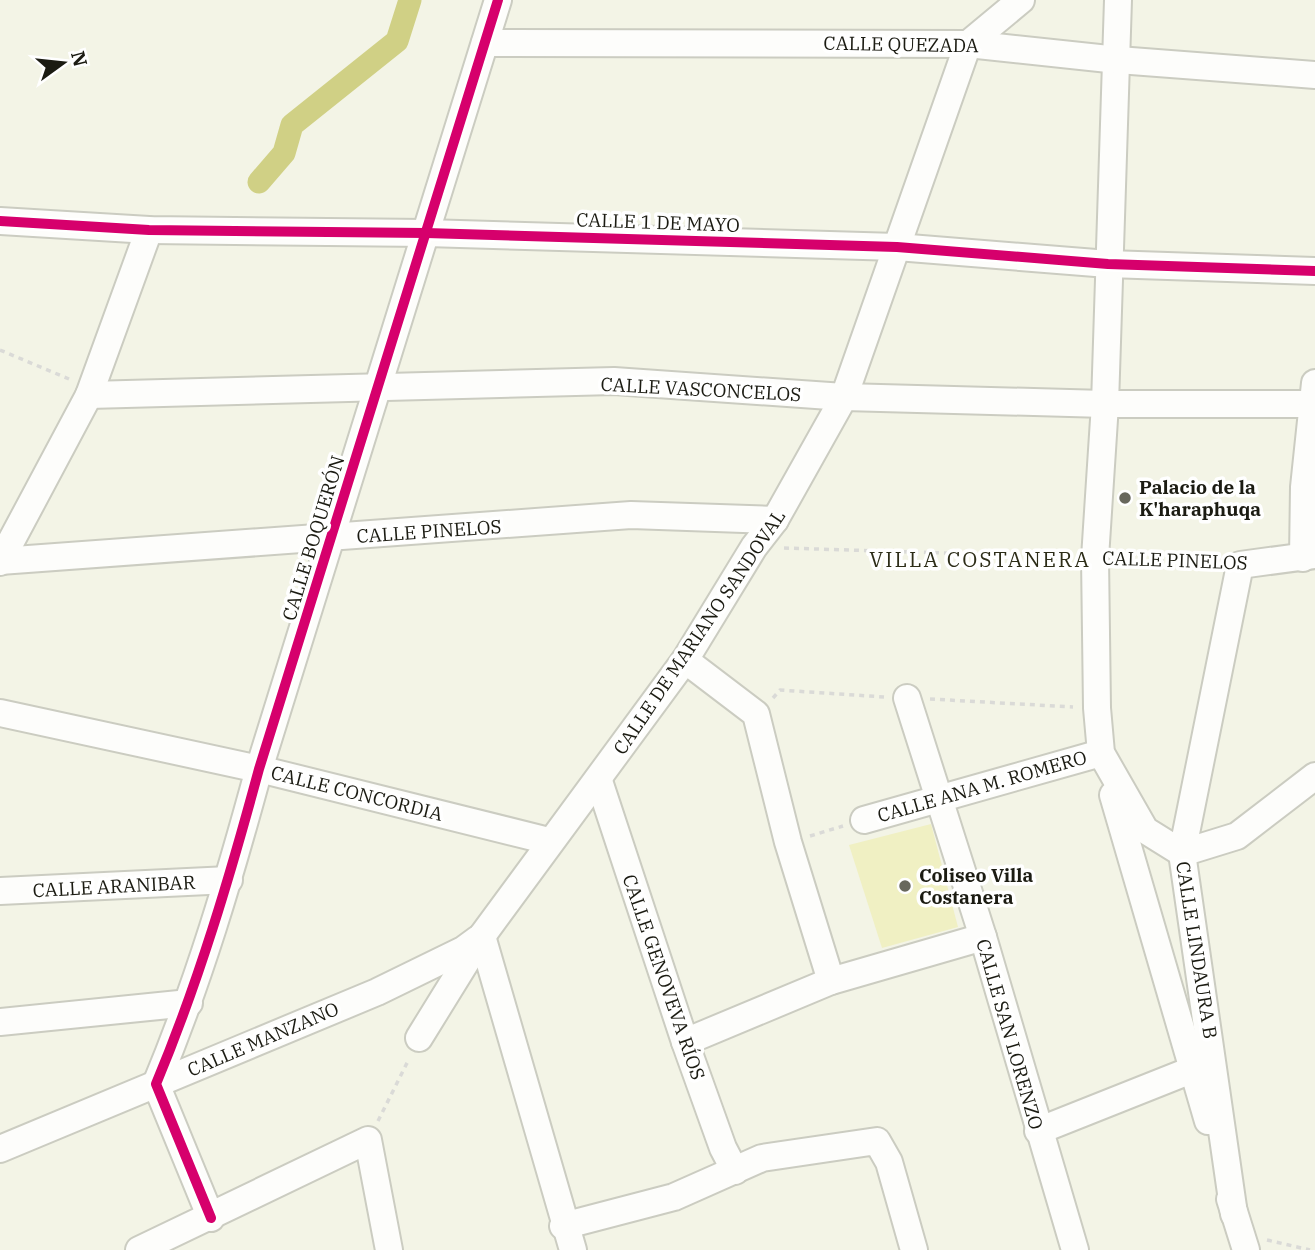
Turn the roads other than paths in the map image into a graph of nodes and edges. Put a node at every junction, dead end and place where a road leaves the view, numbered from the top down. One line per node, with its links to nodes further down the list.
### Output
1 (498, 0): 4 (street, CALLE BOQUERÓN)
2 (1021, 0): 5 (street)
3 (1118, 0): 6 (street)
4 (485, 43): 5 (street, CALLE QUEZADA); 10 (street, CALLE BOQUERÓN)
5 (968, 44): 6 (street, CALLE QUEZADA); 11 (street, CALLE DE MARIANO SANDOVAL)
6 (1118, 60): 7 (street, CALLE QUEZADA); 12 (street)
7 (1315, 75)
8 (0, 221): 9 (street, CALLE 1 DE MAYO)
9 (149, 230): 10 (street, CALLE 1 DE MAYO); 15 (street)
10 (426, 233): 11 (street, CALLE 1 DE MAYO); 14 (street, CALLE BOQUERÓN)
11 (897, 247): 12 (street, CALLE 1 DE MAYO); 17 (street, CALLE DE MARIANO SANDOVAL)
12 (1108, 264): 13 (street, CALLE 1 DE MAYO); 18 (street)
13 (1315, 271)
14 (377, 389): 15 (street, CALLE VASCONCELOS); 17 (street, CALLE VASCONCELOS); 21 (street, CALLE BOQUERÓN)
15 (90, 392): 23 (street)
16 (1314, 393): 18 (street, CALLE VASCONCELOS); 19 (street)
17 (844, 397): 18 (street, CALLE VASCONCELOS); 20 (street, CALLE DE MARIANO SANDOVAL)
18 (1105, 404): 28 (street)
19 (1310, 483): 22 (street)
20 (775, 520): 21 (street, CALLE PINELOS); 25 (street, CALLE DE MARIANO SANDOVAL)
21 (332, 538): 23 (street, CALLE PINELOS); 29 (street, CALLE BOQUERÓN)
22 (1309, 557): 24 (street, CALLE PINELOS)
23 (0, 561)
24 (1240, 565): 35 (street, CALLE LINDAURA B)
25 (685, 660): 31 (street, CALLE DE MARIANO SANDOVAL); 40 (street)
26 (908, 698): 32 (street, CALLE SAN LORENZO)
27 (0, 713): 29 (street, CALLE CONCORDIA)
28 (1101, 753): 32 (street, CALLE ANA M. ROMERO); 35 (street); 45 (street, CALLE LINDAURA B)
29 (259, 769): 34 (street, CALLE CONCORDIA); 36 (street, CALLE BOQUERÓN)
30 (1315, 776): 35 (street)
31 (599, 781): 34 (street, CALLE DE MARIANO SANDOVAL); 44 (street, CALLE GENOVEVA RÍOS)
32 (937, 798): 33 (street, CALLE ANA M. ROMERO); 39 (street, CALLE SAN LORENZO)
33 (864, 820)
34 (549, 841): 38 (street, CALLE DE MARIANO SANDOVAL)
35 (1182, 853): 51 (street, CALLE LINDAURA B)
36 (229, 880): 37 (street, CALLE ARANIBAR); 41 (street, CALLE BOQUERÓN)
37 (0, 891)
38 (482, 936): 43 (street, CALLE DE MARIANO SANDOVAL); 46 (street, CALLE MANZANO); 52 (street)
39 (983, 937): 40 (street); 47 (street, CALLE SAN LORENZO)
40 (831, 981): 44 (street)
41 (189, 1003): 42 (street); 46 (street, CALLE BOQUERÓN)
42 (0, 1022)
43 (419, 1038)
44 (685, 1042): 49 (street, CALLE GENOVEVA RÍOS)
45 (1194, 1069): 47 (street); 51 (street, CALLE LINDAURA B)
46 (156, 1084): 48 (street, CALLE MANZANO); 50 (street)
47 (1038, 1130): 56 (street, CALLE SAN LORENZO)
48 (0, 1149)
49 (735, 1171): 52 (street); 55 (street)
50 (211, 1217): 53 (street); 54 (street)
51 (1241, 1233)
52 (568, 1238)
53 (139, 1250)
54 (389, 1250)
55 (914, 1250)
56 (1075, 1250)

